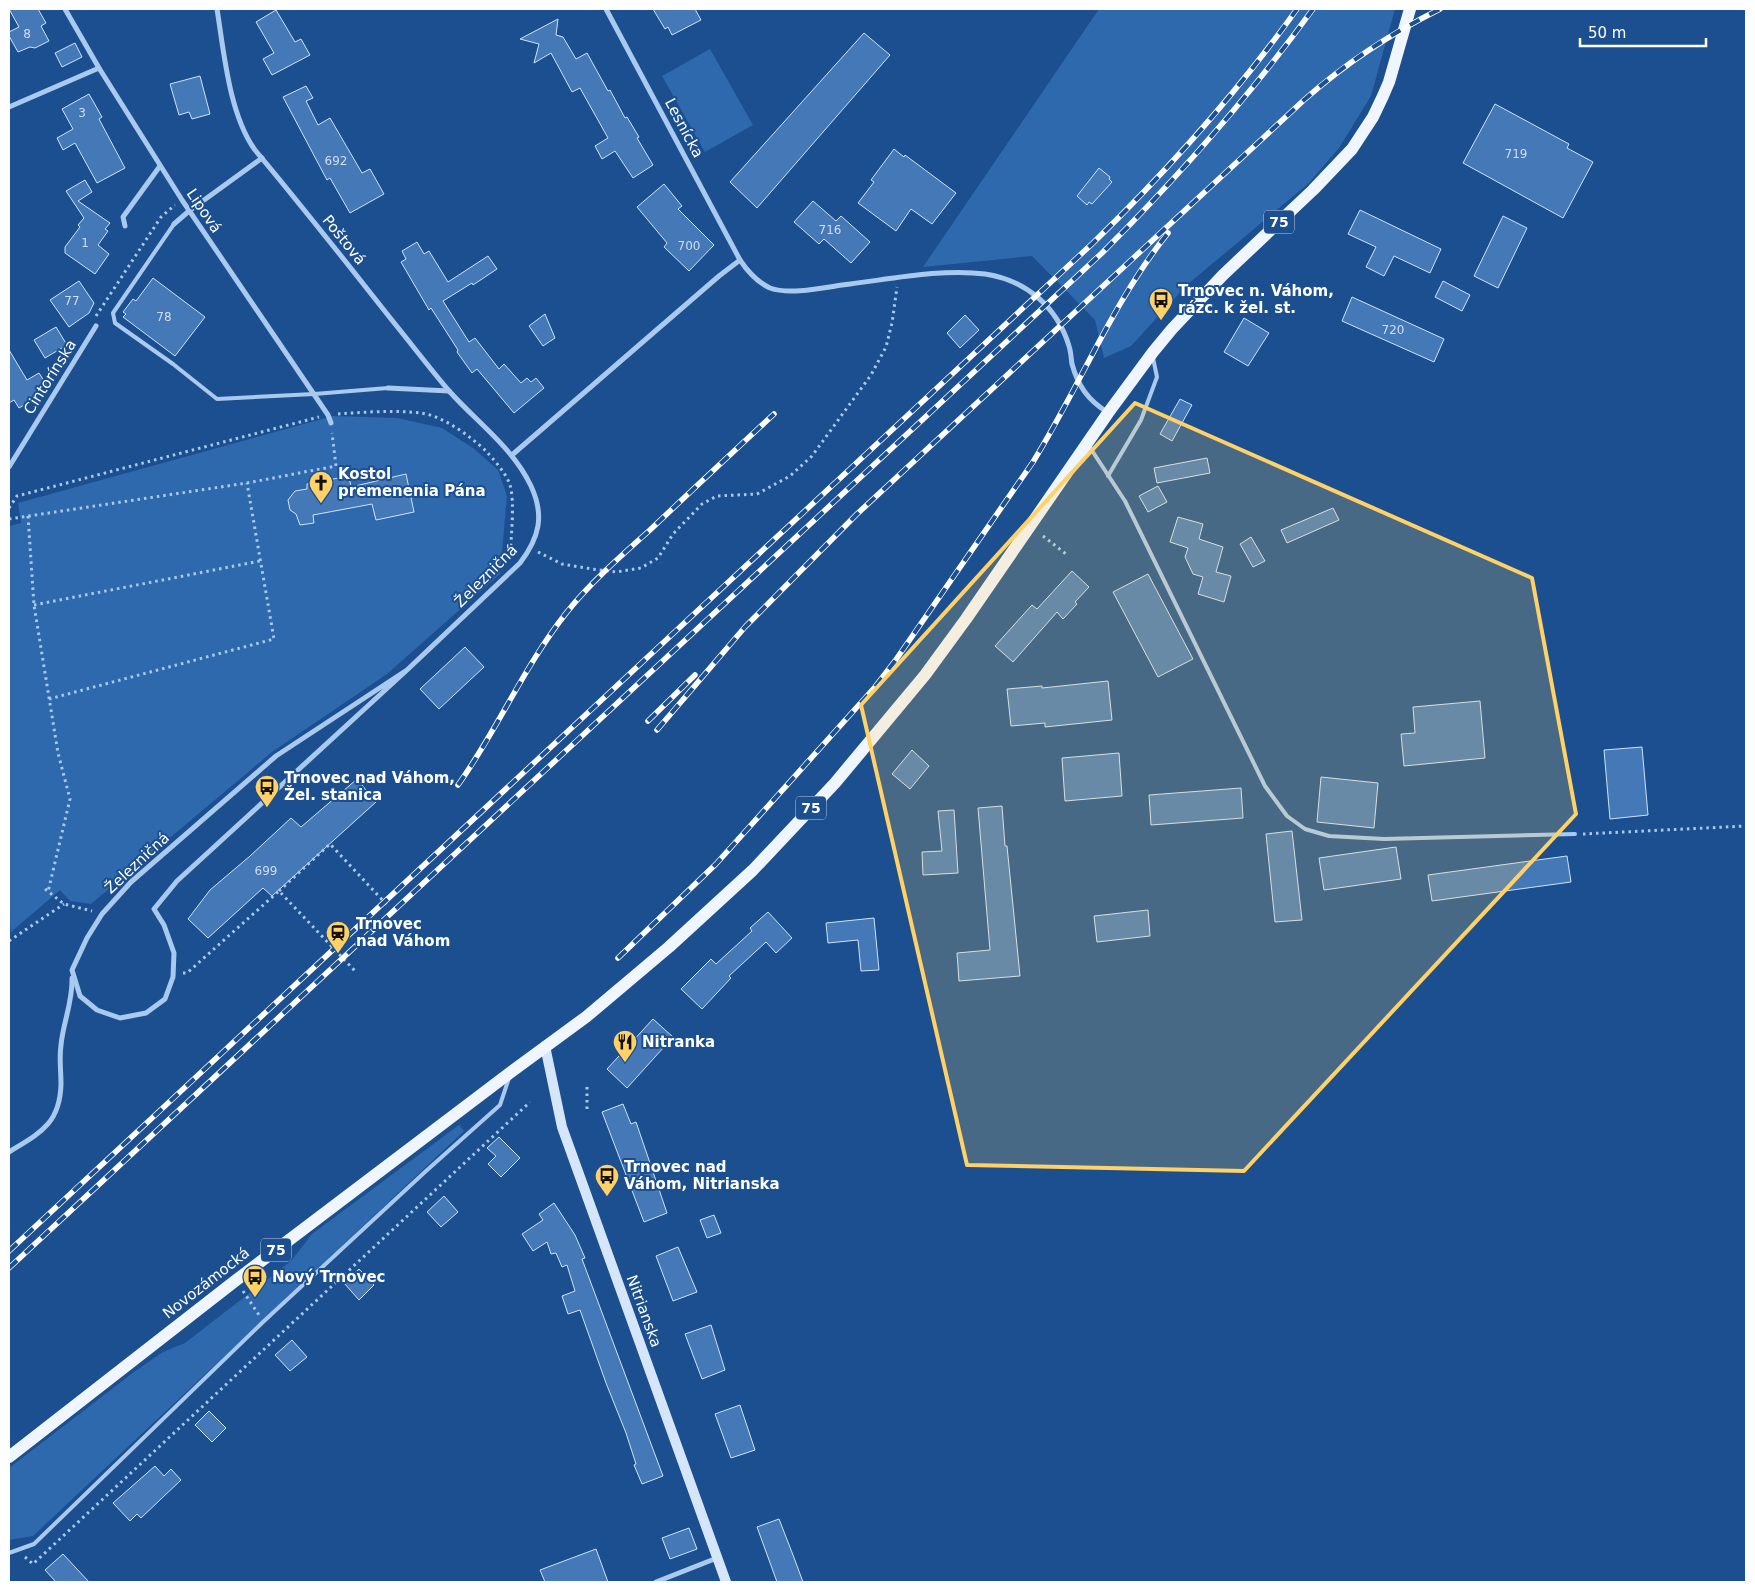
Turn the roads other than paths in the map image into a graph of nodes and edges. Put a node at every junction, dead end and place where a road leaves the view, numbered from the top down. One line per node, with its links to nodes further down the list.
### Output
1 (64, 9): 5 (street, Lipová)
2 (217, 9): 7 (street, Poštová)
3 (606, 9): 12 (street, Lesnícka)
4 (1410, 9): 14 (main road, 75)
5 (99, 68): 6 (street); 8 (street, Lipová)
6 (9, 108)
7 (262, 158): 9 (street); 16 (street, Poštová)
8 (160, 166): 9 (street, Lipová); 11 (street)
9 (189, 211): 10 (street); 17 (street, Lipová)
10 (174, 224): 17 (lane)
11 (125, 226)
12 (740, 260): 18 (street, Lesnícka); 21 (street)
13 (96, 326): 22 (street, Cintorínska)
14 (1153, 352): 18 (main road, 75); 23 (lane)
15 (388, 388): 16 (street); 17 (lane)
16 (449, 391): 21 (street, Poštová)
17 (314, 394): 19 (street, Lipová)
18 (1108, 413): 20 (main road, 75)
19 (331, 423)
20 (1088, 444): 23 (lane); 27 (main road, 75)
21 (512, 455): 24 (street, Železničná)
22 (9, 467)
23 (1108, 476): 25 (lane)
24 (407, 670): 26 (street, Železničná); 26 (street, Železničná)
25 (1575, 834)
26 (72, 970): 29 (street)
27 (545, 1046): 28 (main road, Novozámocká / 75); 32 (main road, Nitrianska)
28 (511, 1072): 30 (main road, Novozámocká / 75); 31 (lane)
29 (9, 1152)
30 (9, 1457)
31 (9, 1553)
32 (717, 1558): 33 (street); 34 (main road, Nitrianska)
33 (656, 1582)
34 (726, 1582)

